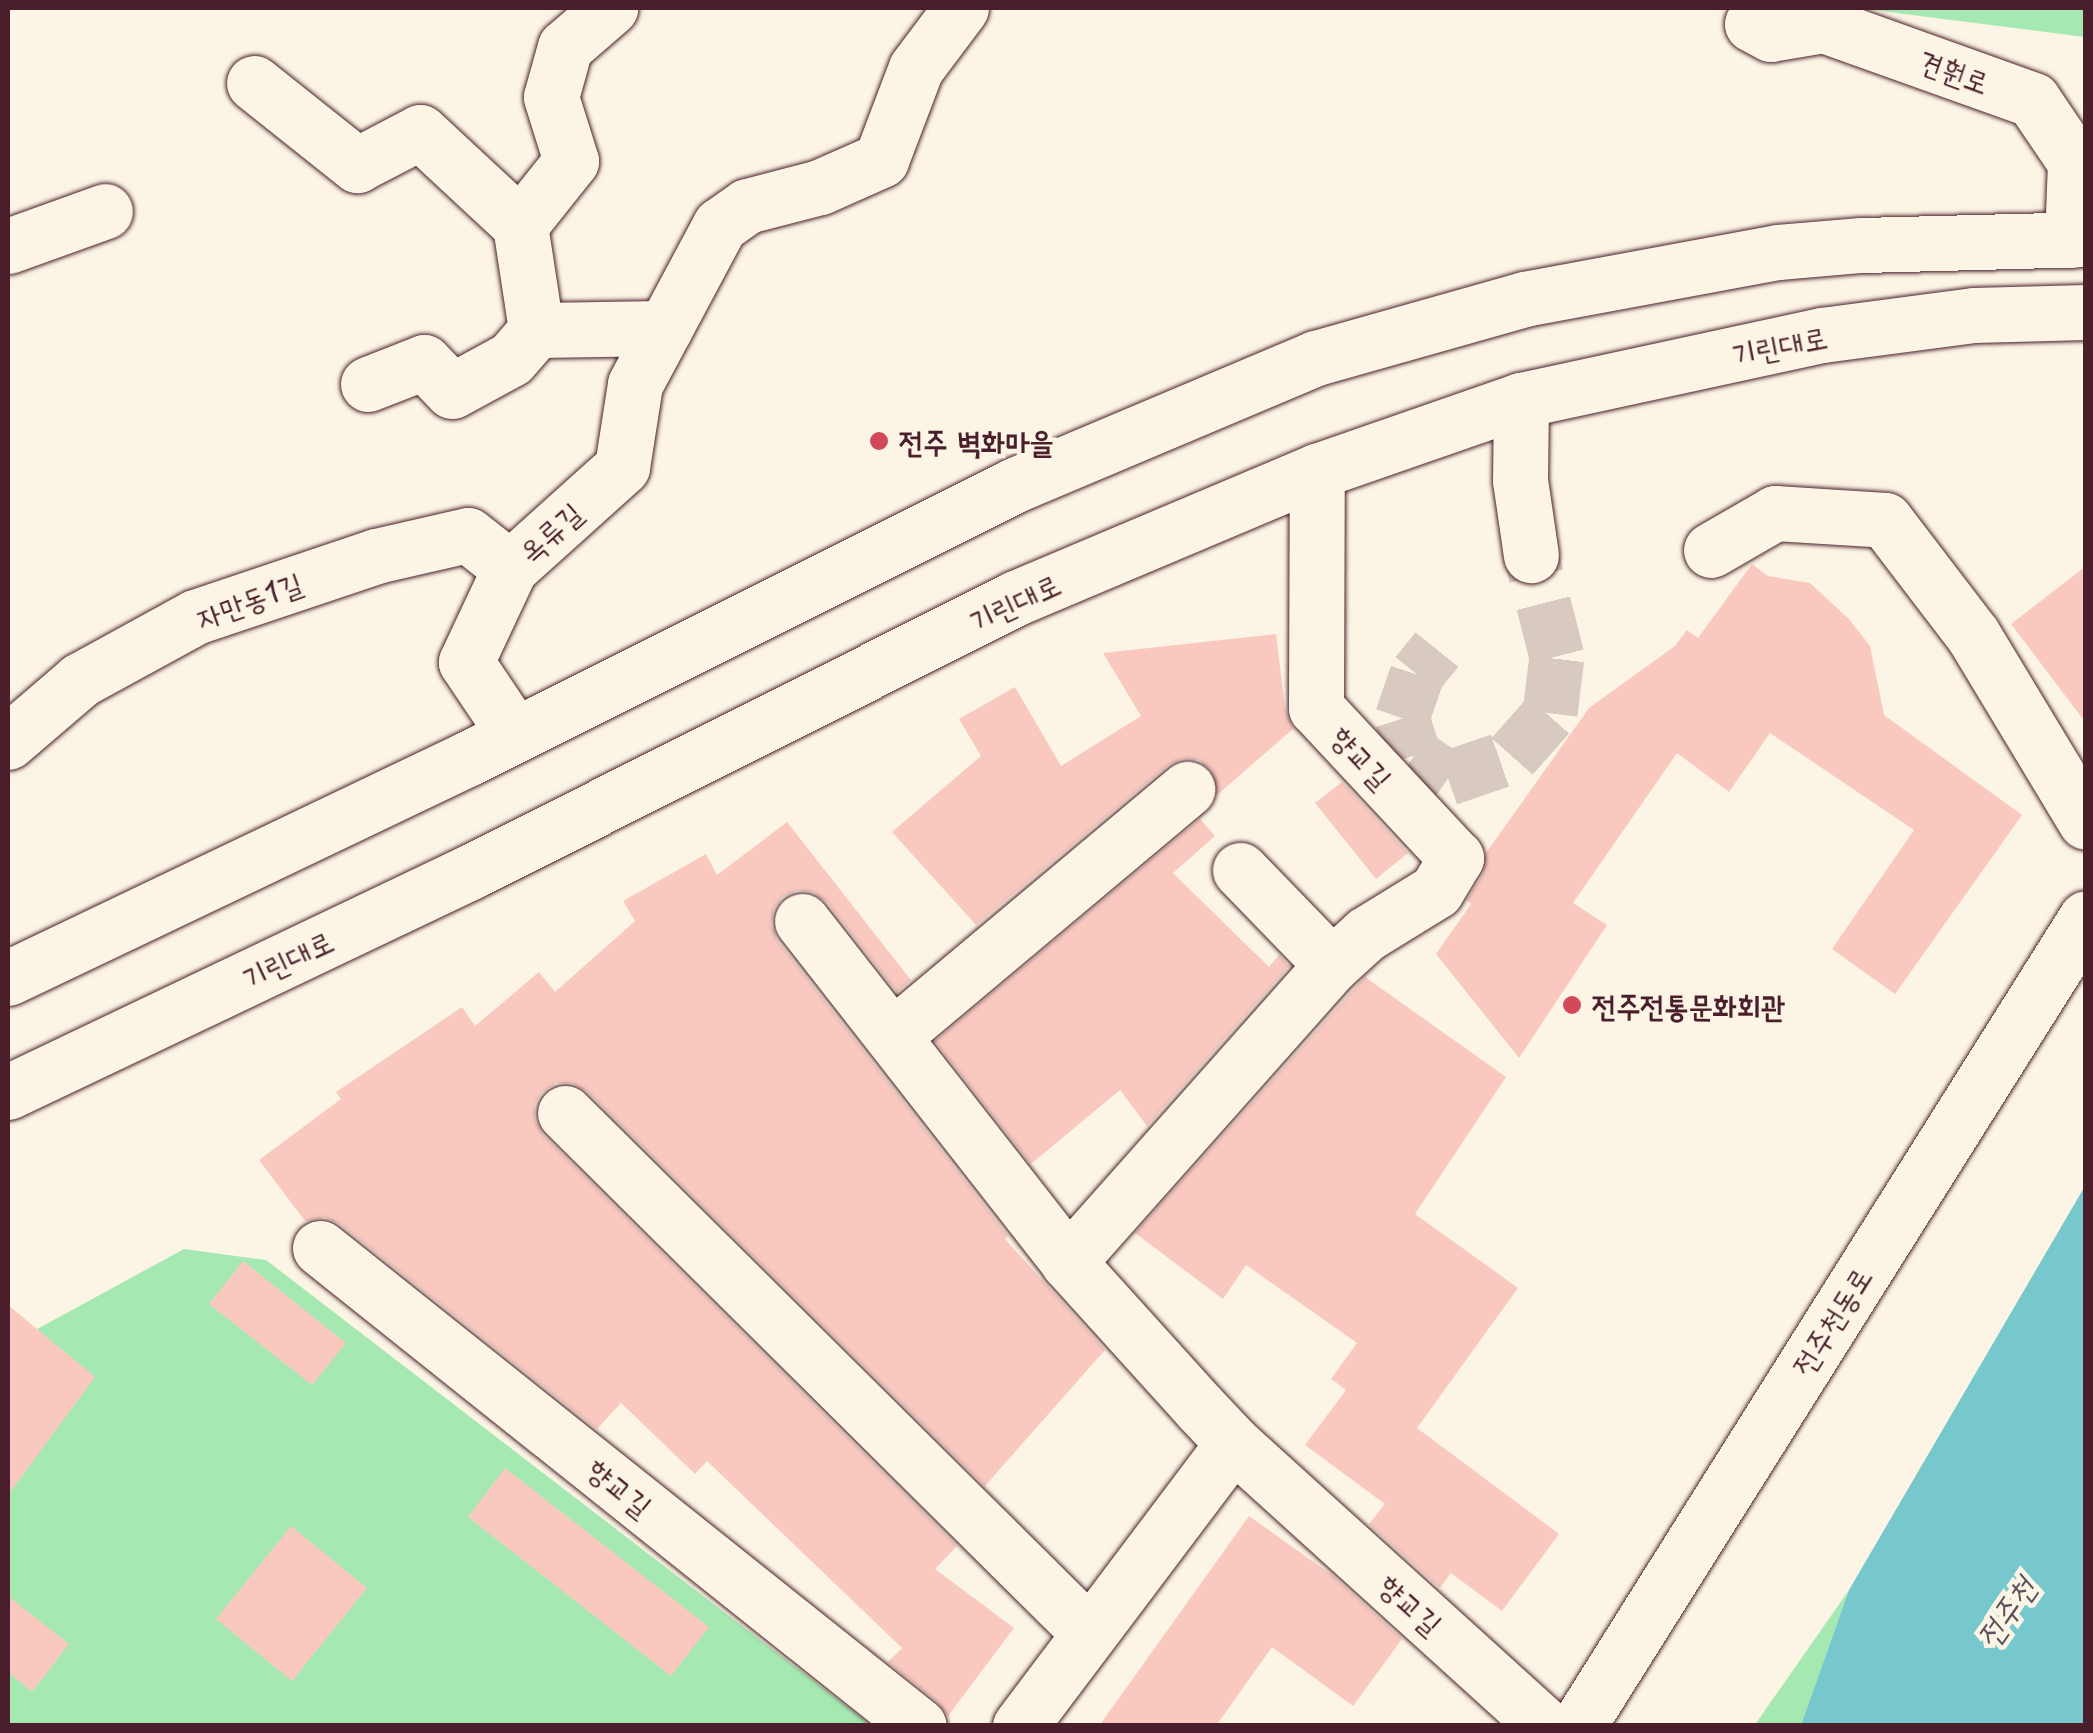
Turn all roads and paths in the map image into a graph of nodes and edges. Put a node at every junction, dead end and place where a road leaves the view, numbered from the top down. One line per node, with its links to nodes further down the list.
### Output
1 (610, 8): 6 (street)
2 (961, 8): 10 (street, 옥류길)
3 (1769, 8): 7 (street, 견훤로)
4 (254, 83): 6 (street)
5 (104, 212): 8 (street)
6 (520, 225): 11 (street)
7 (2079, 240): 18 (street)
8 (8, 246)
9 (2086, 312): 13 (street, 기린대로)
10 (665, 328): 11 (street); 17 (street, 옥류길)
11 (536, 330): 12 (street)
12 (368, 384)
13 (1521, 400): 14 (street, 기린대로); 16 (street)
14 (1316, 471): 25 (street, 향교길); 28 (street, 기린대로)
15 (1711, 550): 21 (street)
16 (1531, 555)
17 (510, 568): 18 (street, 옥류길); 19 (street, 자만동1길)
18 (516, 735): 26 (street)
19 (8, 742)
20 (1187, 789): 27 (street)
21 (2086, 822)
22 (1240, 870): 25 (street)
23 (2086, 918): 37 (street, 전주천동로)
24 (802, 921): 27 (street, 향교길)
25 (1332, 965): 31 (street, 향교길)
26 (8, 978)
27 (894, 1035): 31 (street, 향교길)
28 (8, 1092)
29 (565, 1112): 33 (street)
30 (320, 1248): 34 (street, 향교길)
31 (1068, 1262): 32 (street, 향교길)
32 (1234, 1443): 33 (street); 36 (street, 향교길)
33 (1090, 1633): 35 (street)
34 (920, 1726)
35 (1020, 1726)
36 (1545, 1726)
37 (1578, 1726)

